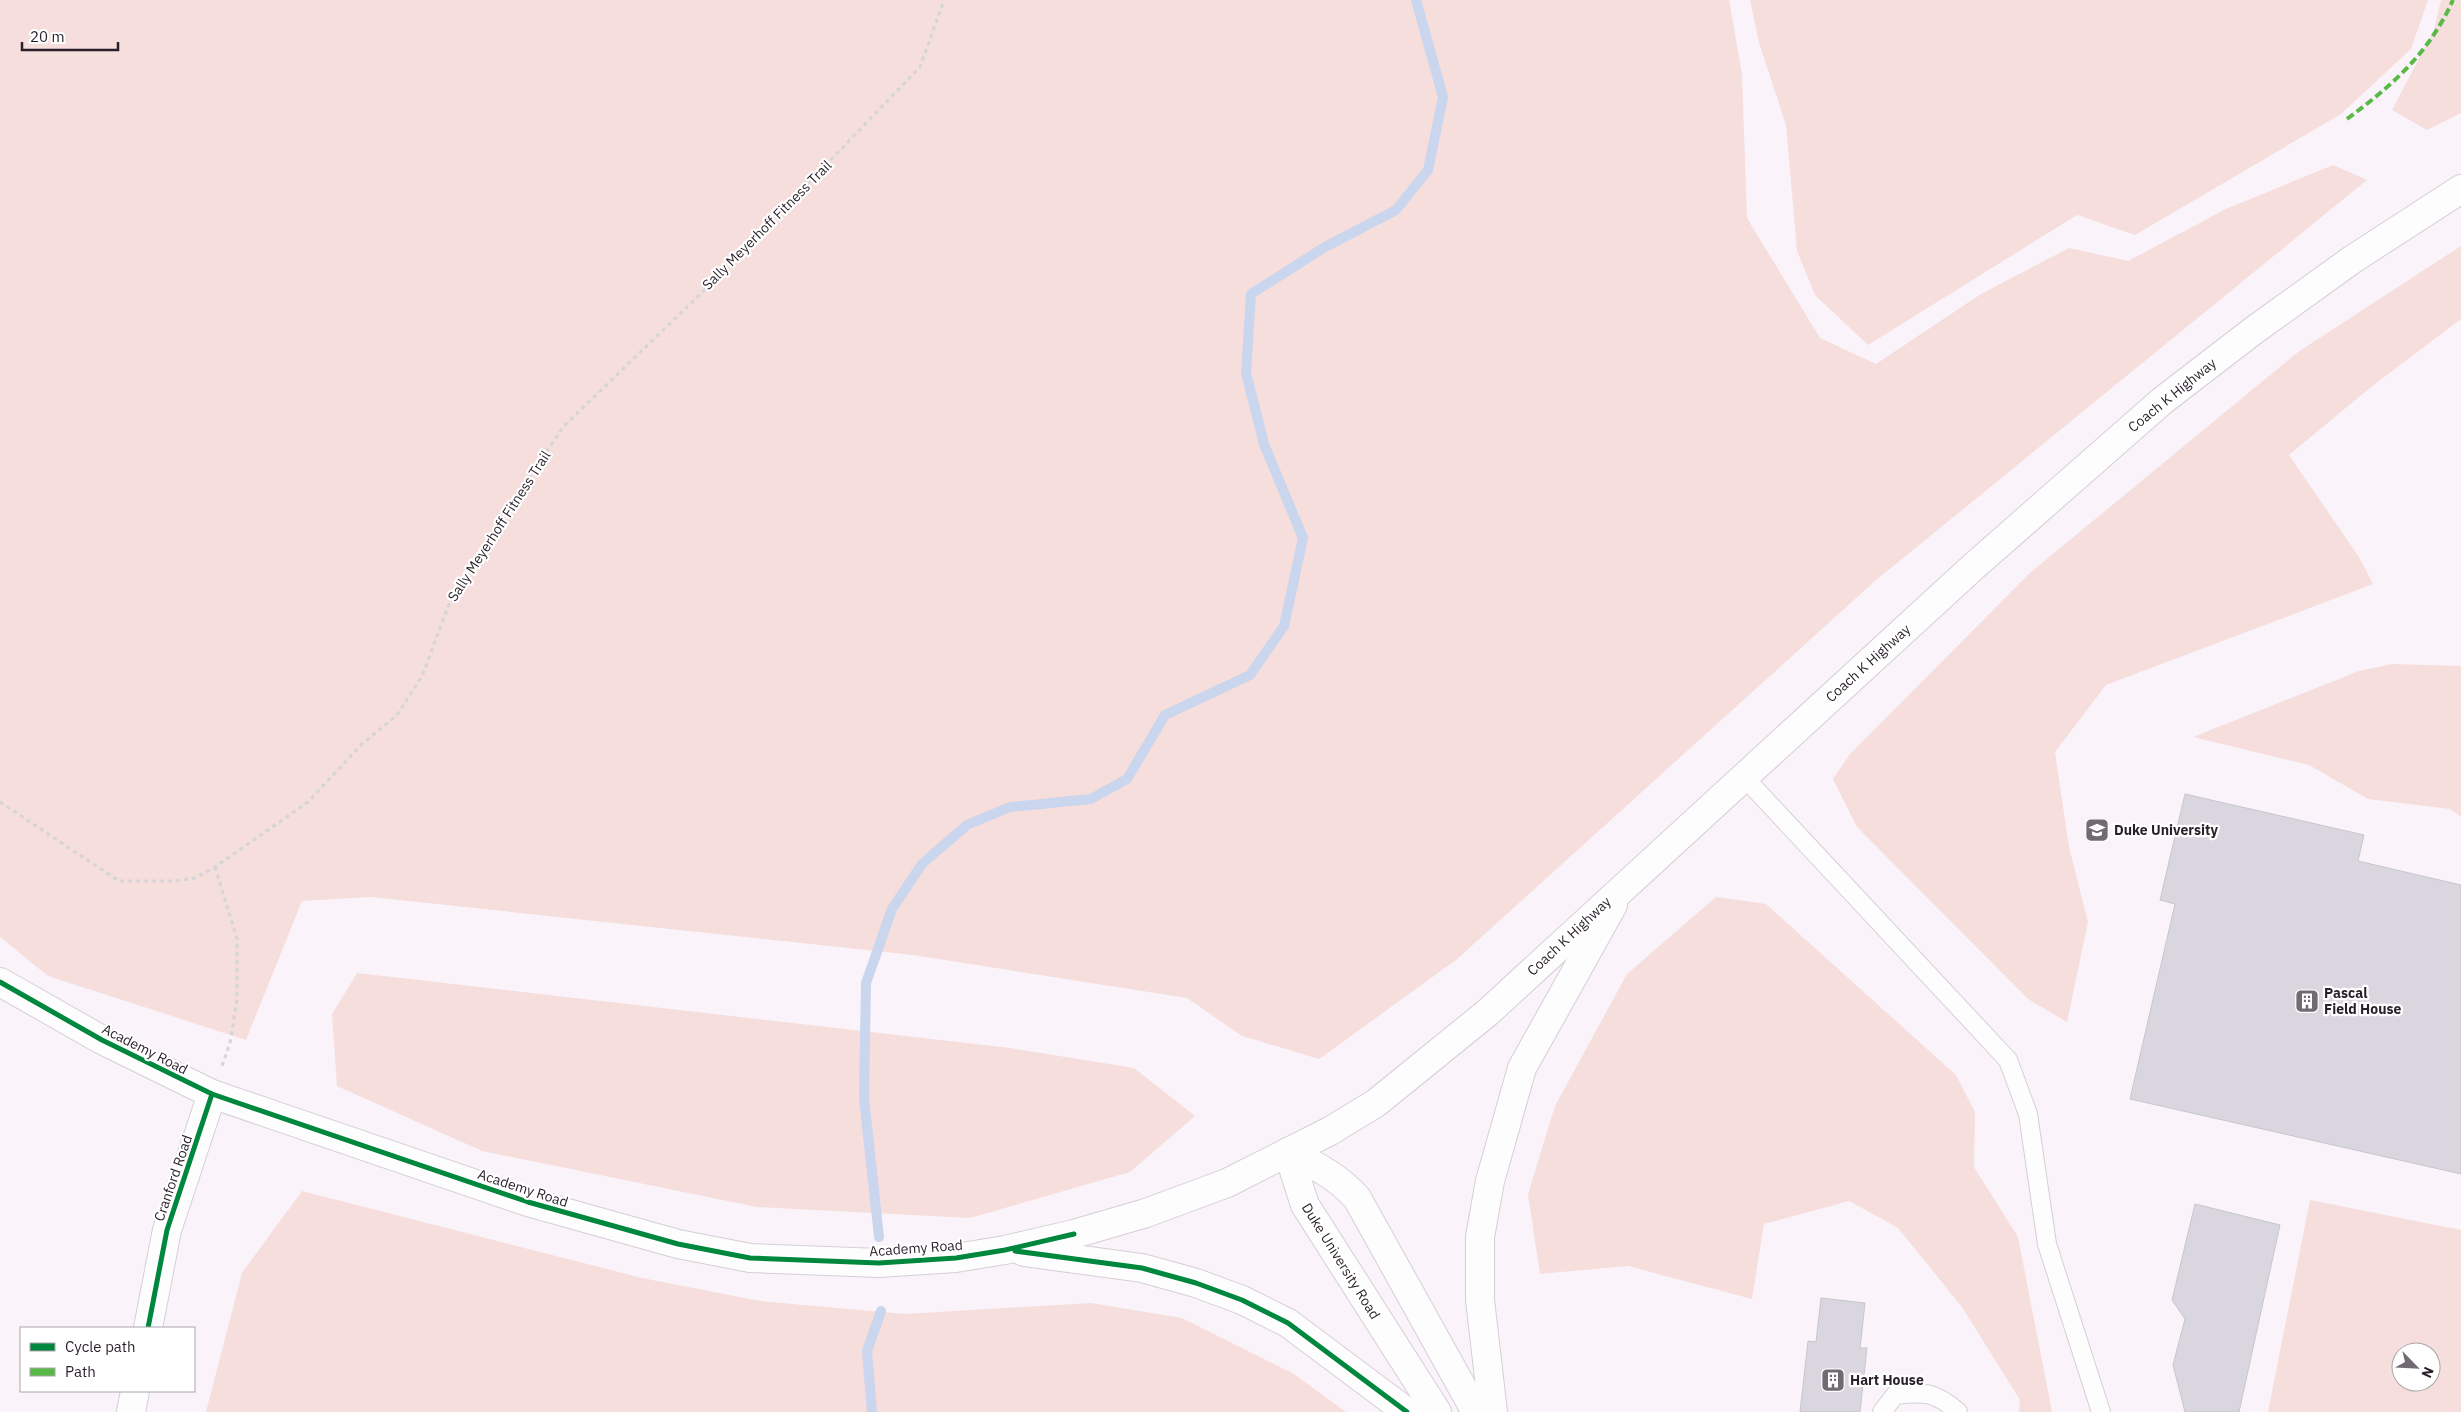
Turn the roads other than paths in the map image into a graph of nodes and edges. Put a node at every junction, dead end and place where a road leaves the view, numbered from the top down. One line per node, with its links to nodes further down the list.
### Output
1 (2461, 189): 2 (main road, Coach K Highway)
2 (1744, 777): 3 (main road, Coach K Highway); 17 (lane)
3 (1625, 884): 6 (main road, Coach K Highway); 14 (main road)
4 (0, 982): 5 (main road, Academy Road)
5 (212, 1094): 7 (main road, Academy Road); 8 (main road, Cranford Road)
6 (1288, 1152): 7 (main road, Academy Road); 12 (main road, Duke University Road); 13 (main road)
7 (1006, 1250): 11 (main road)
8 (148, 1327)
9 (135, 1392): 10 (main road)
10 (131, 1412)
11 (1407, 1412)
12 (1437, 1412)
13 (1476, 1412)
14 (1493, 1412)
15 (1882, 1412): 16 (lane)
16 (1958, 1412)
17 (2102, 1412)

